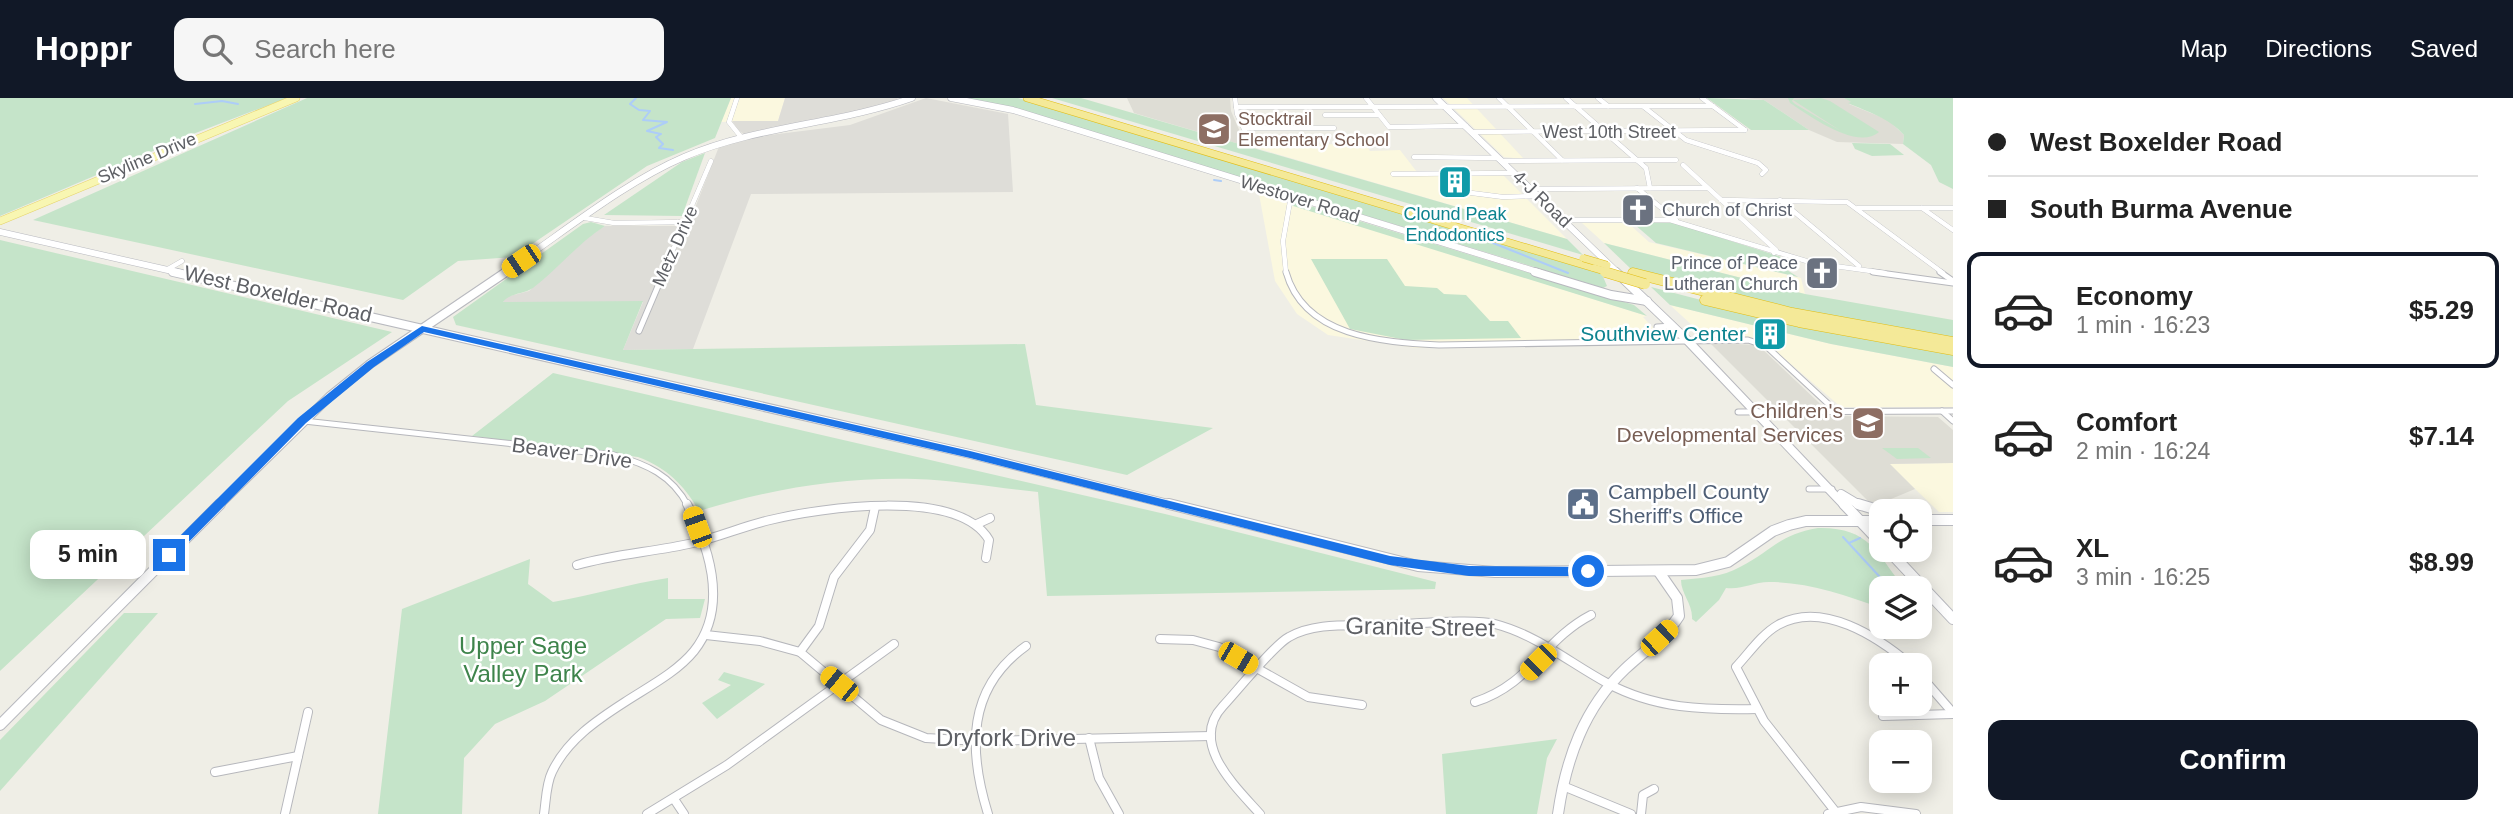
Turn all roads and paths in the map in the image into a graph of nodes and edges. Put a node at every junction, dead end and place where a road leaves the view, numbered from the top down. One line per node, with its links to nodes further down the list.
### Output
1 (296, 98): 57 (main road, Skyline Drive)
2 (737, 98): 31 (street)
3 (912, 98): 31 (street)
4 (951, 98): 48 (street, Westover Road)
5 (1027, 98): 76 (highway, bridge)
6 (1045, 98): 75 (highway, bridge)
7 (1235, 98): 22 (street)
8 (1366, 98): 23 (street)
9 (1436, 98): 15 (street, 4-J Road)
10 (1499, 98): 16 (street)
11 (1566, 98): 17 (street)
12 (1598, 98): 18 (street)
13 (1702, 98): 21 (street)
14 (1665, 99): 20 (street)
15 (1445, 106): 16 (street); 23 (street); 25 (street, 4-J Road)
16 (1507, 106): 17 (street); 28 (street)
17 (1575, 106): 18 (street); 29 (street)
18 (1608, 106): 19 (street)
19 (1643, 106): 20 (street); 30 (street)
20 (1674, 106): 21 (street)
21 (1713, 106): 30 (street, West 10th Street)
22 (1236, 107): 23 (street); 26 (street)
23 (1373, 107): 24 (street)
24 (1379, 114): 25 (street); 26 (street)
25 (1466, 126): 27 (street, 4-J Road)
26 (1244, 128): 32 (street)
27 (1472, 132): 28 (street, West 10th Street); 34 (street, 4-J Road)
28 (1534, 132): 29 (street, West 10th Street); 35 (street)
29 (1605, 132): 30 (street, West 10th Street); 36 (street)
30 (1675, 132): 42 (street)
31 (741, 137): 55 (street)
32 (1251, 144)
33 (1414, 158): 34 (street)
34 (1500, 159): 35 (street); 40 (street, 4-J Road)
35 (1562, 160): 36 (street)
36 (1637, 160): 37 (street); 44 (street)
37 (1676, 160)
38 (711, 161): 58 (street, Metz Drive)
39 (1683, 165): 45 (street)
40 (1514, 173): 41 (street); 46 (street, 4-J Road)
41 (1393, 174)
42 (1762, 174)
43 (1637, 188): 44 (street); 46 (street); 59 (street)
44 (1650, 188): 45 (street)
45 (1707, 188): 50 (street)
46 (1530, 189): 49 (street, 4-J Road)
47 (1456, 191): 49 (street)
48 (1291, 196): 67 (street, Westover Road); 74 (street)
49 (1538, 196): 56 (street, 4-J Road)
50 (1721, 200): 51 (street); 62 (street)
51 (1780, 200): 53 (street); 65 (street)
52 (1921, 207): 53 (street); 54 (street); 60 (street)
53 (1858, 208): 66 (street)
54 (1953, 208)
55 (585, 218): 58 (street); 72 (street)
56 (1563, 220): 59 (street); 68 (street, 4-J Road)
57 (0, 221)
58 (686, 222): 73 (street, Metz Drive)
59 (1677, 222): 62 (street)
60 (1953, 230)
61 (0, 232): 64 (street, West Boxelder Road)
62 (1774, 253): 65 (street)
63 (182, 261): 64 (street)
64 (168, 268): 72 (street, West Boxelder Road)
65 (1861, 268): 66 (street)
66 (1953, 282)
67 (1611, 295): 68 (street, Westover Road); 69 (street)
68 (1647, 301): 69 (street, 4-J Road)
69 (1663, 317): 70 (street, 4-J Road)
70 (1672, 326): 71 (street); 74 (street, 4-J Road)
71 (1657, 327)
72 (422, 328): 84 (street); 101 (street, West Boxelder Road)
73 (639, 331)
74 (1687, 340): 82 (street, 4-J Road); 83 (street)
75 (1953, 342)
76 (1953, 350)
77 (1934, 369): 78 (street)
78 (1953, 385)
79 (1942, 411): 80 (street); 83 (street); 85 (street)
80 (1953, 411)
81 (1738, 412): 82 (street)
82 (1758, 412): 83 (street); 87 (street, 4-J Road)
83 (1837, 412)
84 (302, 421): 97 (street, Beaver Drive); 121 (street)
85 (1953, 421)
86 (1809, 489): 87 (street)
87 (1832, 489): 89 (street); 93 (street)
88 (875, 507): 95 (street); 97 (street); 109 (street)
89 (1869, 508)
90 (990, 518): 95 (street)
91 (1932, 520): 92 (street)
92 (1953, 520)
93 (1861, 521): 94 (street, West Boxelder Road); 96 (street); 101 (street, West Boxelder Road)
94 (1869, 521)
95 (977, 524): 98 (street)
96 (1869, 530)
97 (702, 540): 100 (street); 104 (street, Beaver Drive)
98 (986, 558)
99 (1899, 562): 103 (street)
100 (577, 565)
101 (1659, 572): 113 (street)
102 (1591, 615): 108 (street)
103 (1953, 619)
104 (706, 635): 109 (street, Dryfork Drive); 132 (street, Beaver Drive)
105 (1160, 639): 111 (street)
106 (894, 644): 112 (street)
107 (1026, 646): 124 (street)
108 (1552, 649): 111 (street, Granite Street); 113 (street, Granite Street); 115 (street)
109 (800, 652): 112 (street, Dryfork Drive)
110 (1894, 653): 117 (street)
111 (1257, 669): 116 (street); 122 (street, Granite Street)
112 (839, 684): 124 (street, Dryfork Drive); 129 (street)
113 (1609, 684): 117 (street, Granite Street); 127 (street)
114 (1932, 689): 119 (street)
115 (1475, 702)
116 (1362, 705)
117 (1757, 709): 130 (street)
118 (308, 712): 125 (street)
119 (1953, 713): 120 (street)
120 (1932, 714)
121 (0, 725)
122 (1211, 736): 123 (street, Dryfork Drive); 137 (street)
123 (1089, 738): 124 (street, Dryfork Drive); 136 (street)
124 (979, 741): 135 (street)
125 (298, 756): 126 (street); 131 (street)
126 (215, 772)
127 (1561, 785): 138 (street); 139 (street)
128 (1654, 789): 140 (street)
129 (674, 799): 133 (street); 134 (street)
130 (1831, 812): 141 (street)
131 (285, 814)
132 (544, 814)
133 (647, 814)
134 (684, 814)
135 (988, 814)
136 (1119, 814)
137 (1260, 814)
138 (1558, 814)
139 (1631, 814)
140 (1641, 814)
141 (1916, 814)

